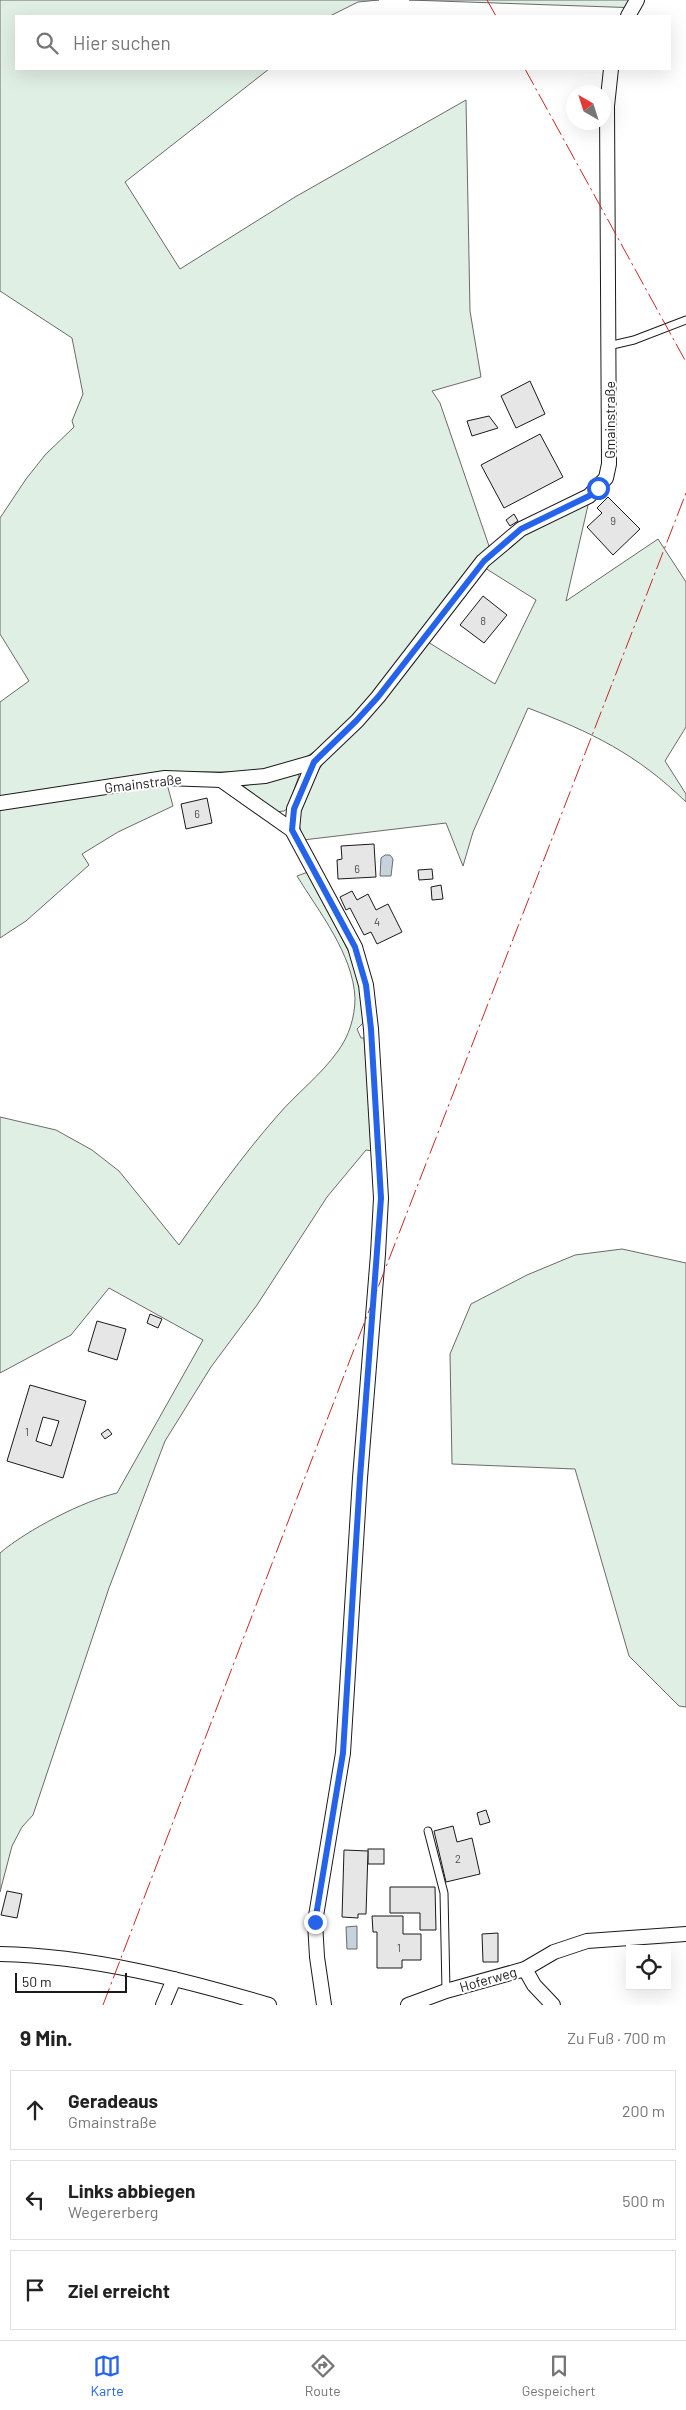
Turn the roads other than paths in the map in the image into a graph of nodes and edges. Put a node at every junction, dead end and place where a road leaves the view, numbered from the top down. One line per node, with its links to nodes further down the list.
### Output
1 (637, 0): 2 (street)
2 (629, 15)
3 (611, 70): 5 (street, Gmainstraße)
4 (686, 320): 5 (lane)
5 (608, 346): 6 (street, Gmainstraße)
6 (314, 762): 7 (street, Gmainstraße); 9 (street, Gmainstraße)
7 (221, 780): 8 (street, Gmainstraße); 9 (street)
8 (0, 802)
9 (292, 830): 18 (street)
10 (428, 1832): 15 (lane)
11 (686, 1934): 13 (street)
12 (0, 1954): 14 (street)
13 (525, 1968): 15 (street, Hoferweg); 20 (street, Hoferweg)
14 (174, 1979): 16 (street); 17 (street)
15 (446, 1991): 19 (street, Hoferweg)
16 (163, 2005)
17 (269, 2005)
18 (324, 2005)
19 (408, 2005)
20 (552, 2005)

